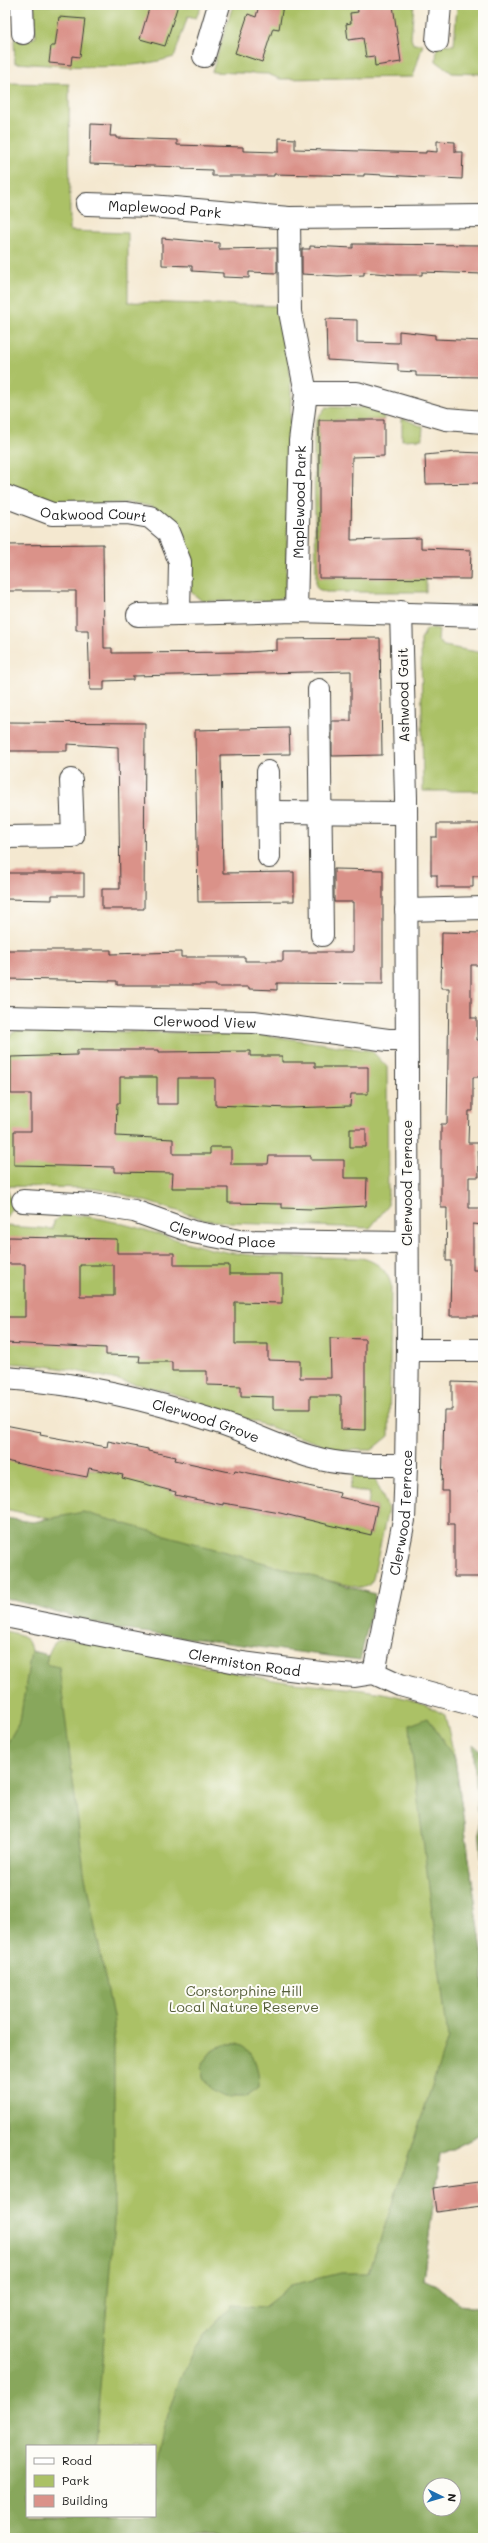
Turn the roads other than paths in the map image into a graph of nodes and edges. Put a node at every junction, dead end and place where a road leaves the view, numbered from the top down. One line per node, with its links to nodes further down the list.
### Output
1 (219, 5): 2 (street)
2 (201, 46)
3 (88, 204): 5 (street, Maplewood Park)
4 (483, 216): 5 (street, Maplewood Park)
5 (289, 218): 6 (street, Maplewood Park)
6 (306, 393): 7 (street); 9 (street, Maplewood Park)
7 (483, 422)
8 (5, 496): 11 (street, Oakwood Court)
9 (296, 611): 10 (street); 11 (street)
10 (401, 612): 13 (street); 19 (street, Ashwood Gait)
11 (178, 614): 12 (street)
12 (138, 615)
13 (483, 616)
14 (319, 690): 18 (street)
15 (268, 772): 17 (street)
16 (71, 780): 20 (street)
17 (269, 812): 18 (street); 21 (street)
18 (322, 812): 19 (street); 24 (street)
19 (405, 813): 23 (street, Ashwood Gait)
20 (5, 837)
21 (269, 857)
22 (483, 908): 23 (street)
23 (406, 910): 26 (street, Ashwood Gait)
24 (322, 934)
25 (5, 1017): 26 (street, Clerwood View)
26 (405, 1040): 28 (street, Clerwood Terrace)
27 (37, 1207): 28 (street, Clerwood Place)
28 (406, 1243): 29 (street, Clerwood Terrace)
29 (408, 1350): 30 (street); 32 (street, Clerwood Terrace)
30 (483, 1350)
31 (5, 1378): 32 (street, Clerwood Grove)
32 (406, 1465): 34 (street, Clerwood Terrace)
33 (5, 1616): 34 (street, Clermiston Road)
34 (374, 1673): 35 (street)
35 (483, 1707)

